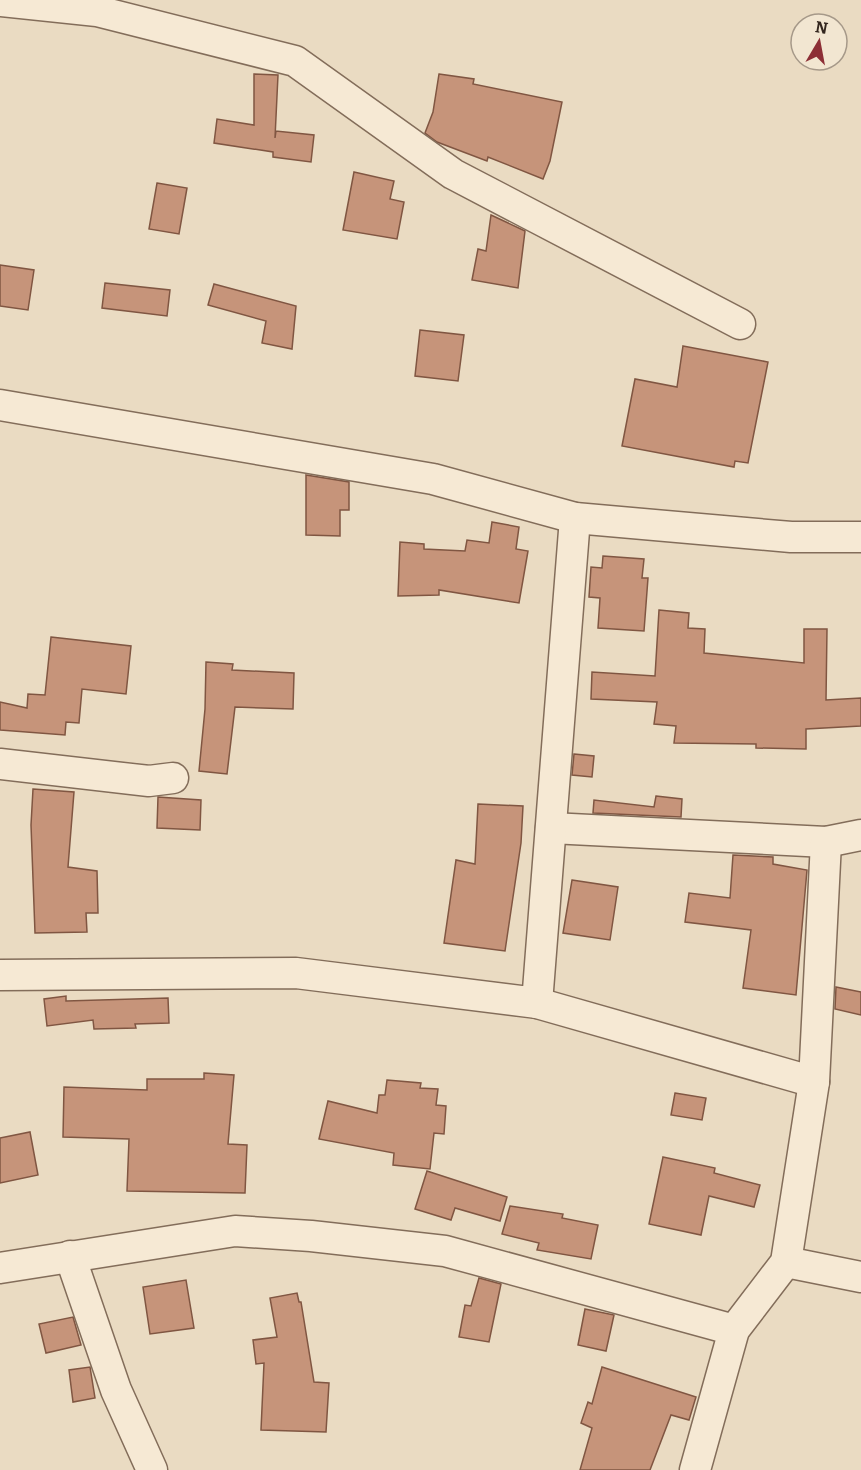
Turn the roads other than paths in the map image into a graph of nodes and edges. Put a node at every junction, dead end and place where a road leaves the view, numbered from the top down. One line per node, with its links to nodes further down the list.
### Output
1 (0, 1): 2 (street)
2 (740, 324)
3 (0, 405): 4 (street)
4 (575, 518): 5 (street); 8 (street)
5 (861, 537)
6 (0, 764): 7 (street)
7 (173, 778)
8 (551, 828): 10 (street); 12 (street)
9 (861, 835): 10 (street)
10 (826, 842): 13 (street)
11 (0, 975): 12 (street)
12 (537, 1003): 13 (street)
13 (814, 1082): 15 (street)
14 (70, 1257): 16 (street); 18 (street); 19 (street)
15 (786, 1262): 17 (street); 18 (street)
16 (0, 1268)
17 (861, 1277)
18 (734, 1330): 20 (street)
19 (152, 1470)
20 (695, 1470)

